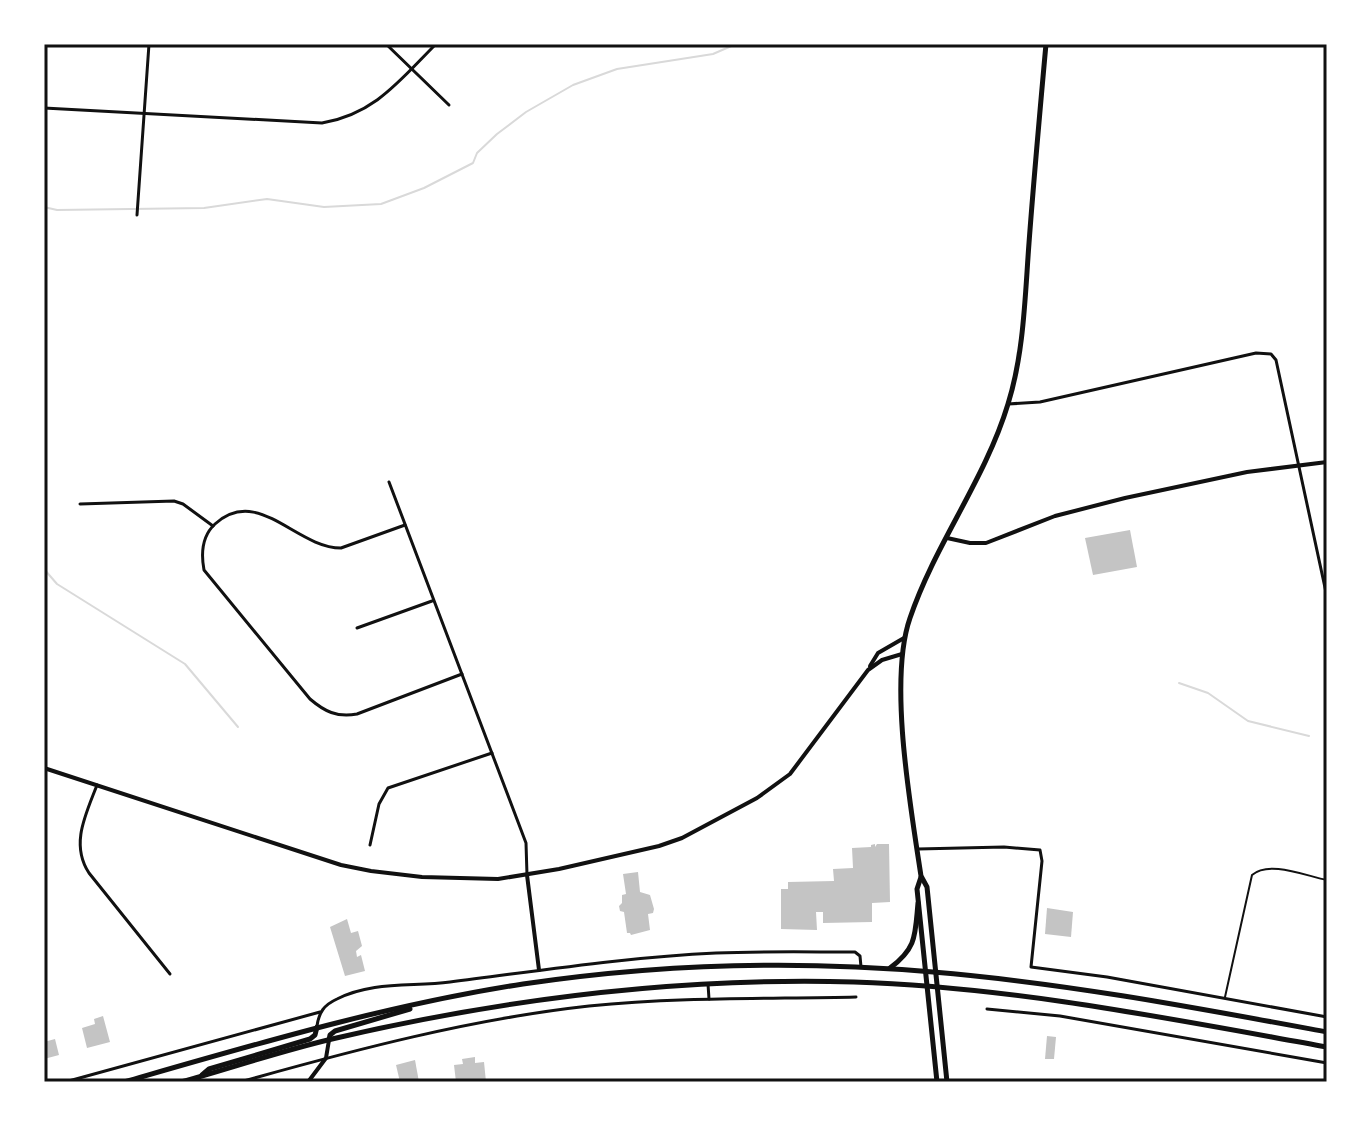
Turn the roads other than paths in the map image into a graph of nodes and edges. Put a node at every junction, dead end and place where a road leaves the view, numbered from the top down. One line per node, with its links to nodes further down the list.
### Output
1 (149, 44): 8 (street)
2 (386, 44): 5 (street)
3 (436, 44): 5 (street)
4 (1046, 44): 10 (main road)
5 (411, 69): 6 (street); 8 (street)
6 (449, 105)
7 (44, 108): 8 (street)
8 (145, 115): 9 (street)
9 (137, 215)
10 (1008, 404): 12 (street); 17 (main road)
11 (1327, 462): 12 (street)
12 (1299, 464): 17 (street); 18 (street)
13 (389, 482): 15 (street)
14 (80, 504): 16 (street)
15 (405, 525): 16 (street); 19 (street)
16 (213, 526): 24 (street)
17 (947, 538): 21 (main road)
18 (1327, 597)
19 (434, 600): 20 (street); 24 (street)
20 (357, 628)
21 (904, 638): 22 (main road); 23 (street)
22 (902, 654): 23 (street); 29 (main road)
23 (868, 670): 30 (street)
24 (462, 674): 25 (street)
25 (492, 753): 28 (street); 30 (street)
26 (44, 768): 27 (street)
27 (97, 785): 30 (street); 41 (street)
28 (370, 845)
29 (918, 849): 31 (main road); 43 (street)
30 (527, 875): 38 (street)
31 (921, 876): 33 (main road); 40 (main road)
32 (1327, 880): 47 (lane)
33 (918, 903): 37 (main road); 39 (main road)
34 (737, 953): 35 (street); 36 (street); 38 (street)
35 (737, 967): 36 (main road); 50 (main road)
36 (860, 967): 37 (main road)
37 (890, 969): 39 (main road)
38 (539, 970): 52 (street)
39 (925, 971): 40 (main road); 44 (main road)
40 (937, 972): 45 (main road); 49 (main road)
41 (170, 974)
42 (708, 984): 44 (main road); 48 (street); 56 (main road)
43 (1154, 985): 47 (street); 49 (street)
44 (927, 987): 45 (main road); 66 (main road)
45 (939, 988): 57 (main road); 67 (main road)
46 (856, 997): 48 (street)
47 (1225, 998): 53 (street)
48 (709, 999): 58 (street)
49 (1149, 1002): 55 (main road)
50 (414, 1005): 54 (main road); 56 (main road)
51 (987, 1009): 59 (street)
52 (320, 1012): 54 (street); 61 (street)
53 (1327, 1017)
54 (317, 1026): 60 (main road); 62 (main road)
55 (1327, 1032)
56 (329, 1040): 58 (street); 60 (main road)
57 (1327, 1047)
58 (326, 1058): 64 (street); 65 (street)
59 (1327, 1063)
60 (201, 1076): 63 (main road)
61 (65, 1082)
62 (124, 1082)
63 (181, 1082)
64 (240, 1082)
65 (308, 1082)
66 (937, 1082)
67 (947, 1082)

